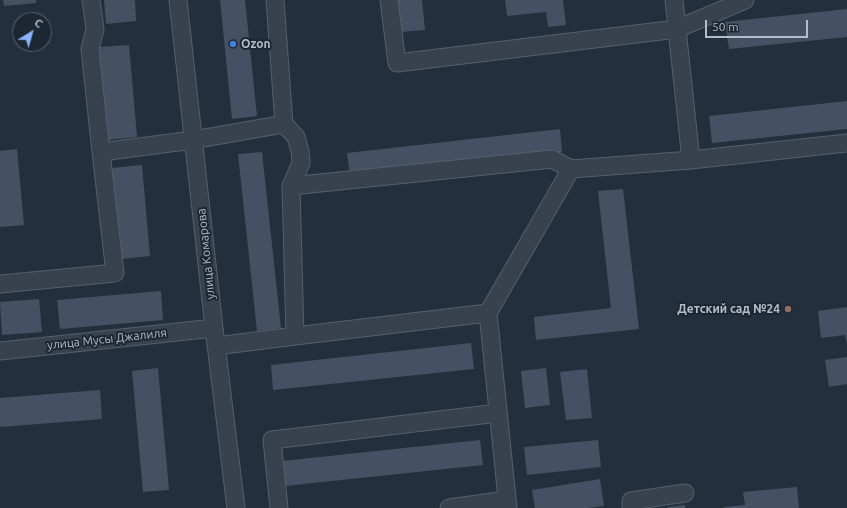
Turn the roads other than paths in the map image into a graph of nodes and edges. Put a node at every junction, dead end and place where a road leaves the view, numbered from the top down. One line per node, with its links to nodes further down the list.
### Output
1 (91, 0): 12 (street)
2 (178, 0): 10 (street, улица Комарова)
3 (275, 0): 9 (street)
4 (389, 0): 8 (street)
5 (674, 0): 8 (street)
6 (745, 0): 7 (street); 8 (street)
7 (750, 0)
8 (677, 29): 13 (street)
9 (284, 124): 10 (street); 15 (street)
10 (193, 140): 12 (street); 18 (street, улица Комарова)
11 (847, 142): 13 (street)
12 (101, 152): 16 (street)
13 (691, 160): 14 (street)
14 (571, 169): 15 (street); 17 (street)
15 (291, 186): 19 (street)
16 (0, 284)
17 (488, 313): 19 (street); 22 (street)
18 (214, 328): 20 (street, улица Комарова); 21 (street, улица Мусы Джалиля)
19 (295, 336): 20 (street)
20 (216, 346): 25 (street, улица Комарова)
21 (0, 351)
22 (498, 413): 24 (street); 26 (street)
23 (686, 493): 28 (street)
24 (508, 504): 27 (street)
25 (236, 508)
26 (278, 508)
27 (449, 508)
28 (631, 508)

